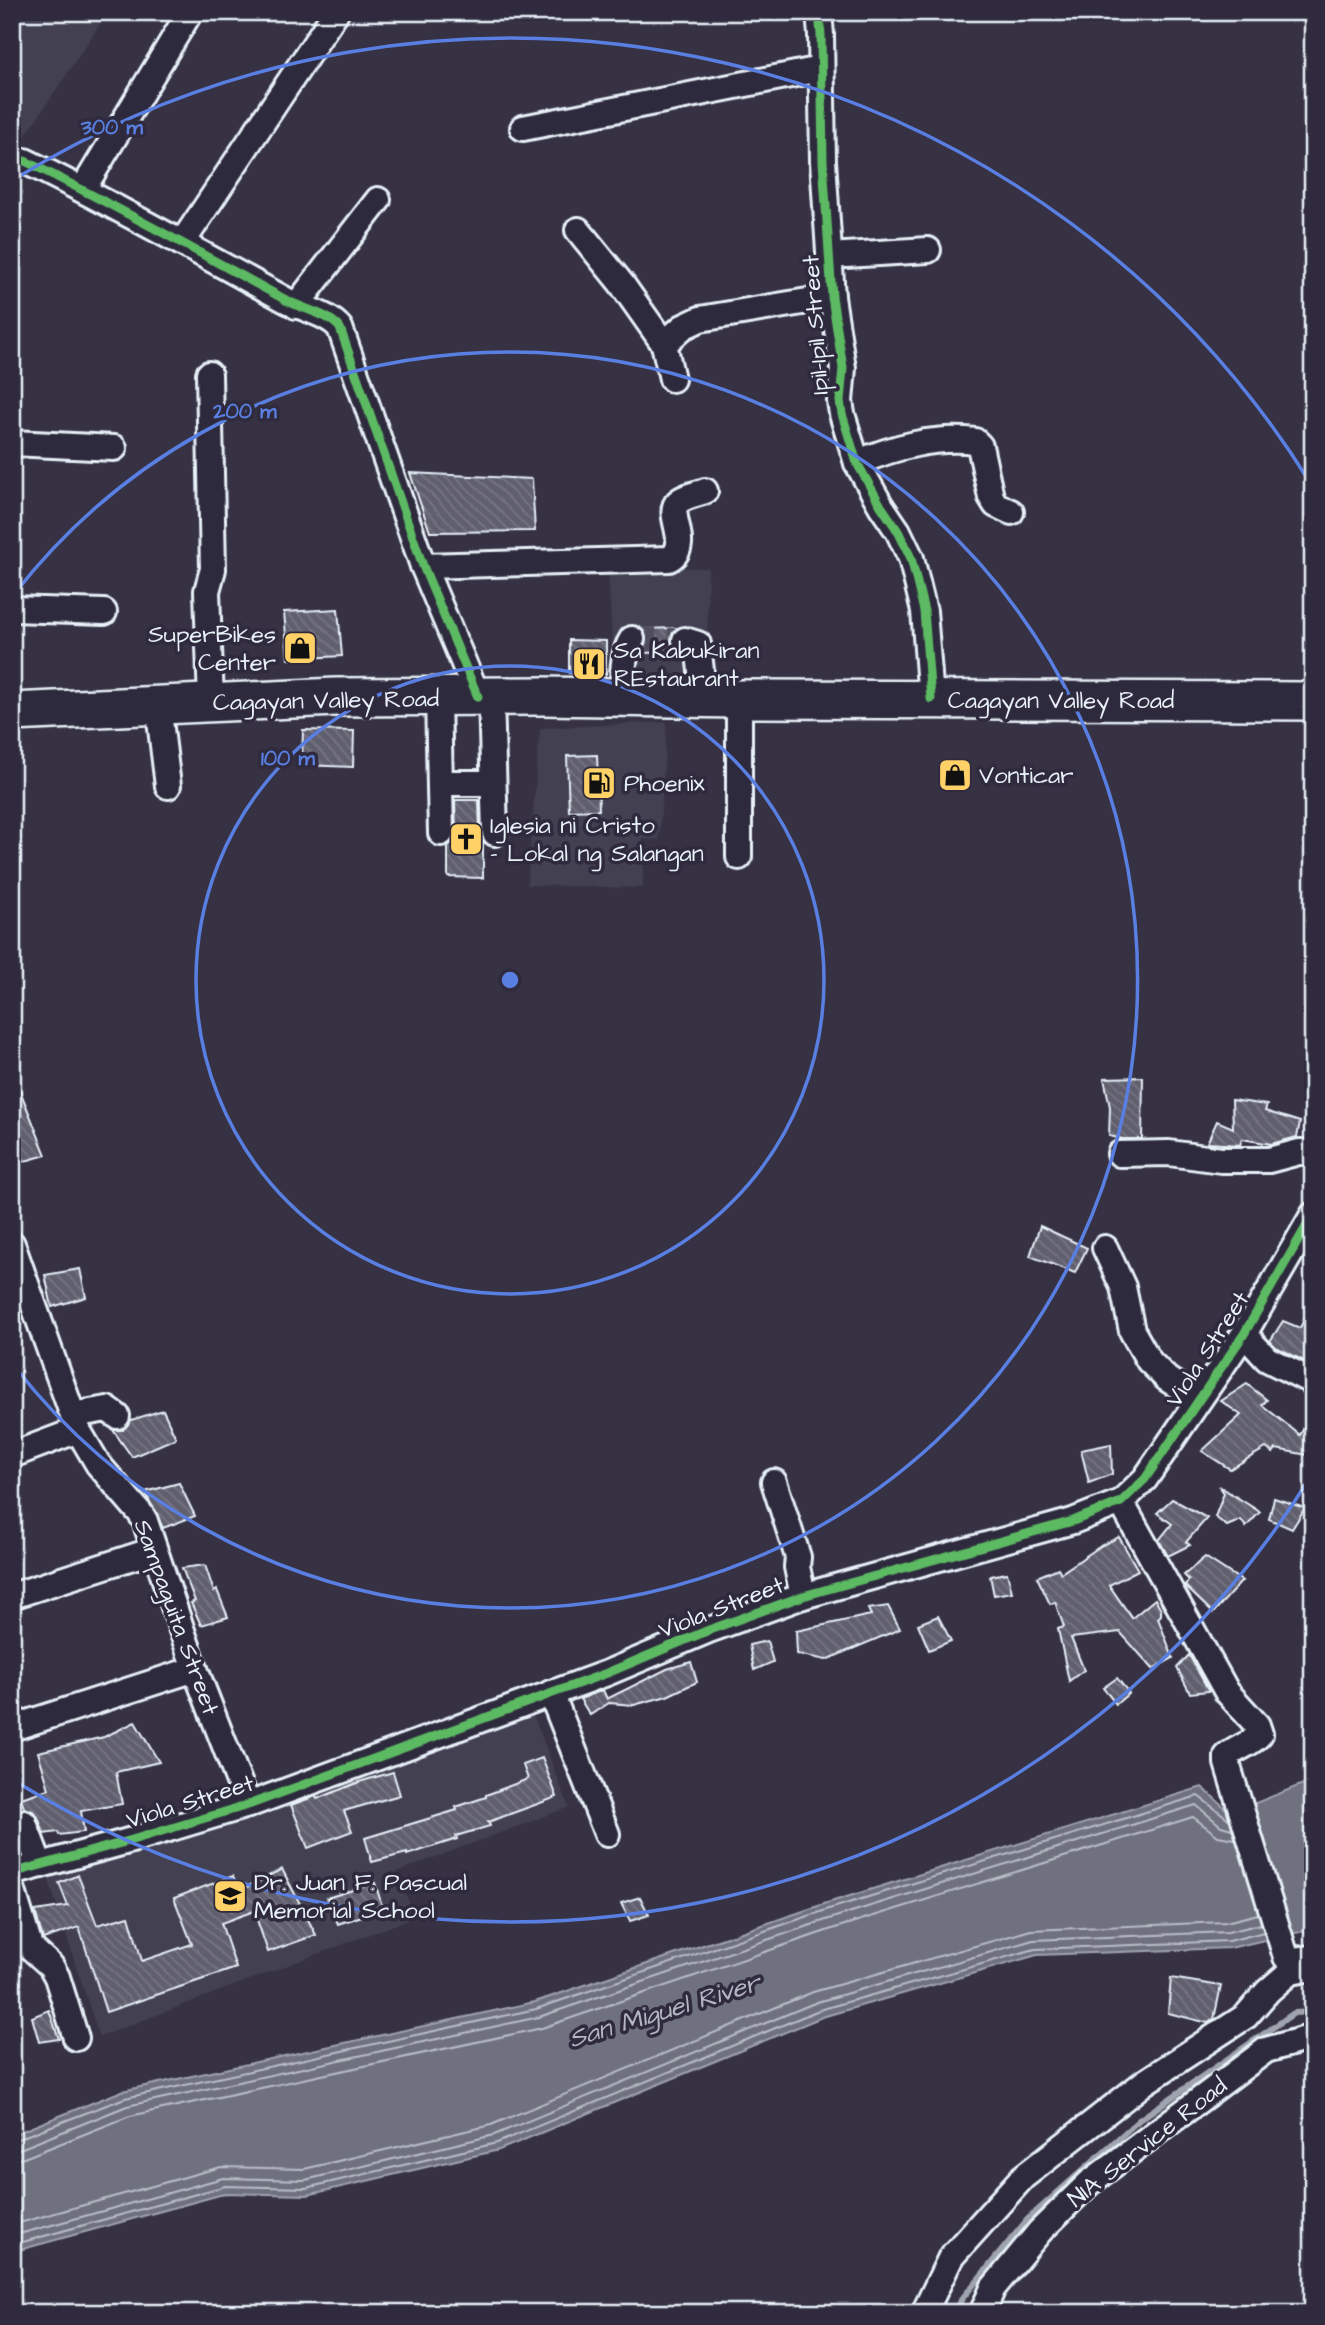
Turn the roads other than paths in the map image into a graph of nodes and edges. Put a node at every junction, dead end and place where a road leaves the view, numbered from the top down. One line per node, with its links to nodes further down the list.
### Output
1 (190, 12): 7 (street)
2 (336, 12): 10 (street)
3 (819, 12): 4 (street, Ipil-Ipil Street)
4 (821, 69): 5 (street); 12 (street, Ipil-Ipil Street)
5 (523, 128)
6 (25, 161): 7 (street)
7 (83, 190): 10 (street)
8 (378, 200): 14 (street)
9 (578, 230): 15 (street)
10 (182, 243): 14 (street)
11 (928, 250): 12 (street)
12 (829, 256): 13 (street, Ipil-Ipil Street)
13 (832, 297): 15 (street); 20 (street, Ipil-Ipil Street)
14 (296, 306): 23 (street)
15 (664, 344): 17 (street)
16 (209, 374): 34 (street)
17 (672, 379)
18 (12, 443): 19 (street)
19 (114, 449)
20 (857, 463): 22 (street); 32 (street, Ipil-Ipil Street)
21 (705, 491): 23 (street)
22 (1011, 512)
23 (423, 566): 29 (street)
24 (12, 609): 25 (street)
25 (104, 612)
26 (632, 639): 30 (street)
27 (685, 640): 31 (street)
28 (438, 697): 29 (highway, Cagayan Valley Road); 34 (highway, Cagayan Valley Road); 37 (street)
29 (484, 697): 30 (highway, Cagayan Valley Road); 38 (street)
30 (624, 697): 31 (highway, Cagayan Valley Road)
31 (721, 699): 32 (highway, Cagayan Valley Road); 42 (street)
32 (931, 699): 33 (highway, Cagayan Valley Road)
33 (1313, 701)
34 (211, 702): 35 (highway, Cagayan Valley Road)
35 (158, 704): 36 (highway, Cagayan Valley Road); 39 (street)
36 (12, 712)
37 (440, 783): 38 (street); 40 (street)
38 (493, 783): 41 (street)
39 (168, 786)
40 (441, 832)
41 (495, 833)
42 (738, 857)
43 (1313, 1152): 44 (street)
44 (1120, 1154)
45 (1313, 1215): 48 (street, Viola Street)
46 (1105, 1248): 50 (street)
47 (13, 1251): 52 (street, Sampaguita Street)
48 (1244, 1334): 49 (street); 50 (street, Viola Street)
49 (1313, 1382)
50 (1198, 1399): 55 (street, Viola Street)
51 (117, 1416): 52 (street)
52 (76, 1422): 53 (street); 56 (street, Sampaguita Street)
53 (12, 1455)
54 (774, 1482): 58 (street)
55 (1121, 1502): 58 (street, Viola Street); 68 (street)
56 (154, 1550): 57 (street); 59 (street, Sampaguita Street)
57 (12, 1596)
58 (803, 1596): 60 (street, Viola Street)
59 (195, 1669): 61 (street); 62 (street, Sampaguita Street)
60 (551, 1693): 62 (street, Viola Street); 64 (street)
61 (12, 1728)
62 (248, 1805): 65 (street, Viola Street)
63 (24, 1823): 65 (street)
64 (607, 1835)
65 (40, 1865): 66 (street, Viola Street)
66 (12, 1872)
67 (12, 1888): 72 (street)
68 (1313, 1958)
69 (1313, 1968): 70 (street)
70 (1257, 2033): 71 (street, NIA Service Road); 73 (street); 74 (street, NIA Service Road)
71 (1313, 2037)
72 (76, 2038)
73 (924, 2313)
74 (982, 2313)

